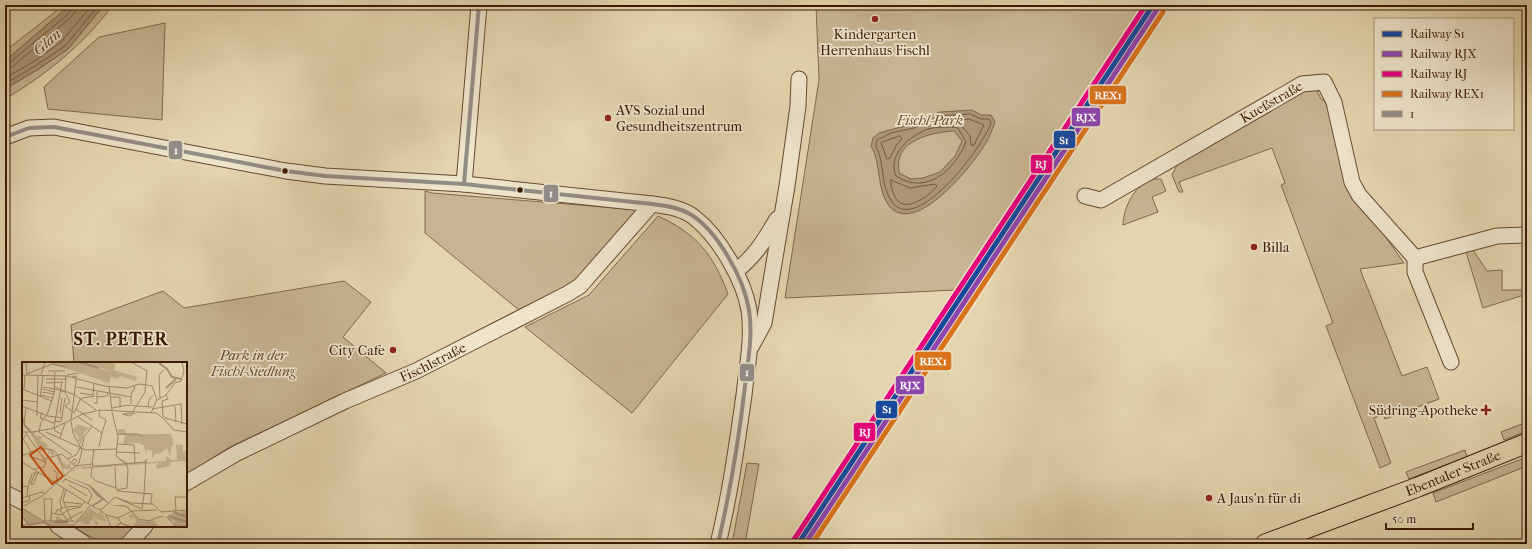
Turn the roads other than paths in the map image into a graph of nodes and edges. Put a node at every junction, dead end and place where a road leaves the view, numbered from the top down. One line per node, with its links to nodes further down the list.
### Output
1 (480, 5): 4 (street)
2 (799, 79): 7 (street)
3 (5, 137): 4 (street)
4 (464, 184): 6 (street)
5 (1085, 196): 9 (street, Kueßstraße)
6 (652, 204): 10 (street); 16 (street, Fischlstraße)
7 (782, 209): 10 (street); 11 (street)
8 (1527, 235): 9 (street)
9 (1416, 258): 12 (street)
10 (736, 271): 11 (street)
11 (750, 348): 23 (street)
12 (1451, 362)
13 (1527, 443): 14 (main road, Ebentaler Straße)
14 (1505, 451): 15 (main road); 24 (main road, Ebentaler Straße)
15 (1527, 452)
16 (187, 482)
17 (5, 492): 18 (street)
18 (22, 501)
19 (60, 527): 21 (street)
20 (144, 527): 22 (street)
21 (85, 544)
22 (128, 544)
23 (718, 544)
24 (1265, 544)

